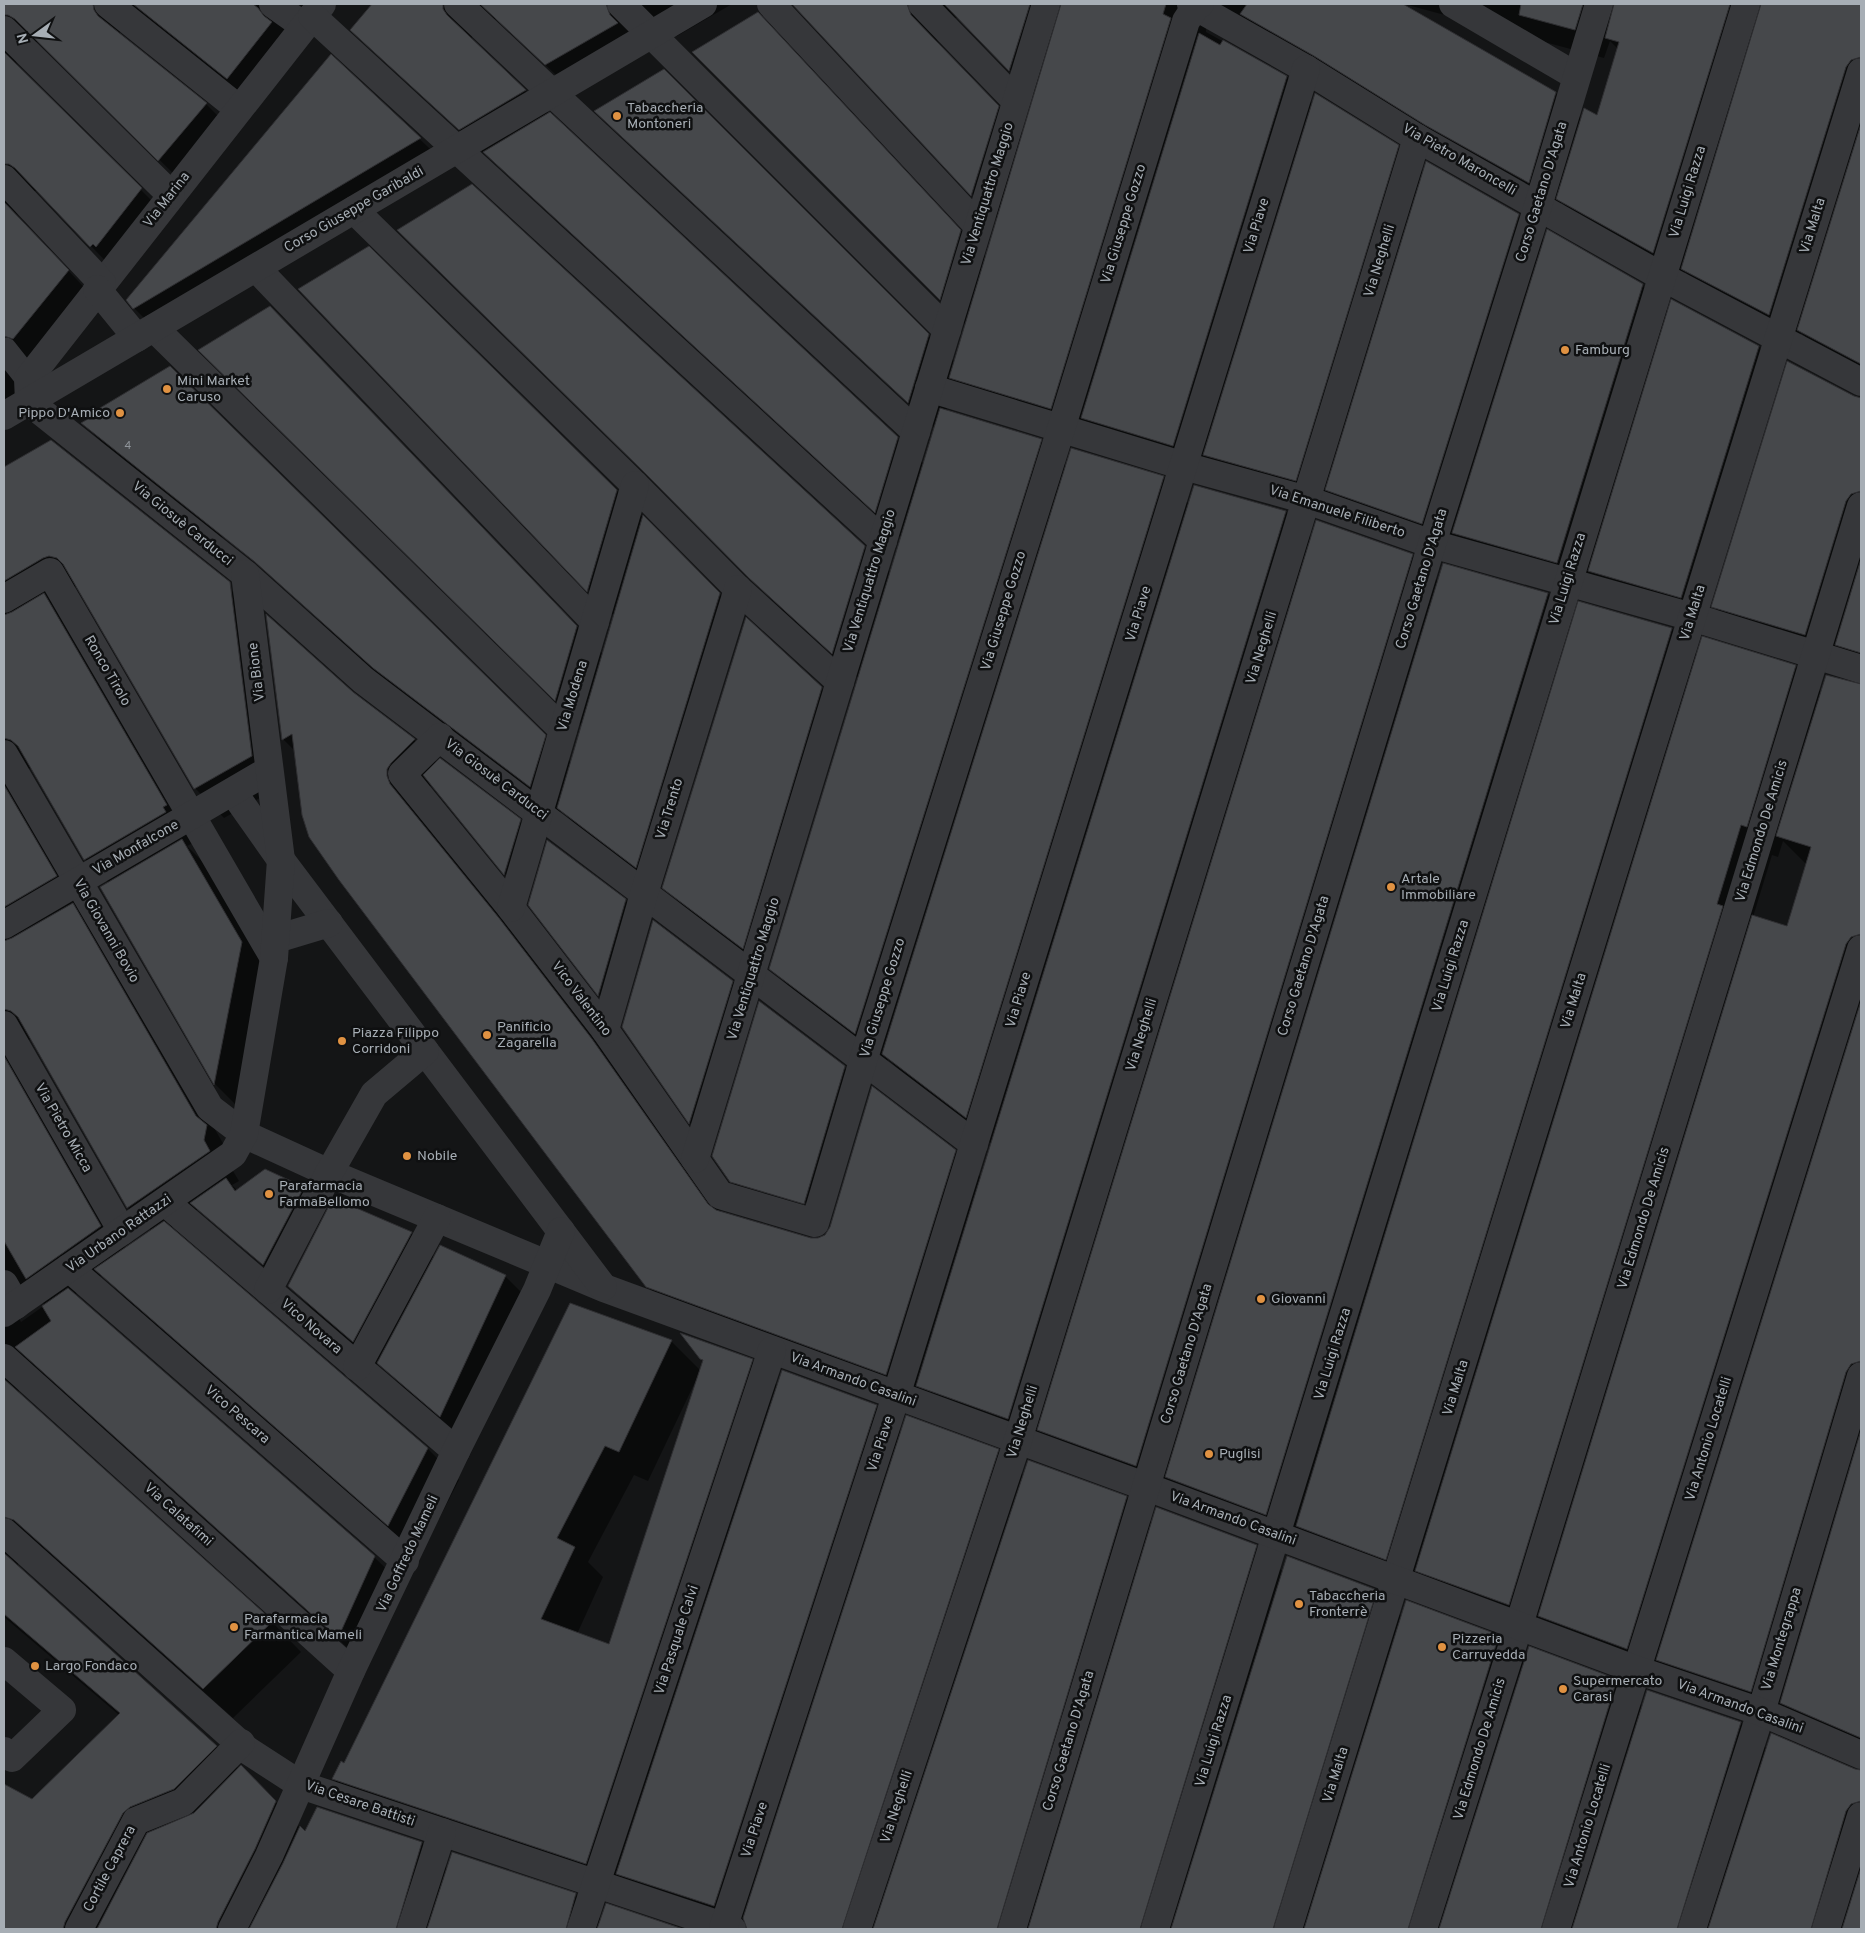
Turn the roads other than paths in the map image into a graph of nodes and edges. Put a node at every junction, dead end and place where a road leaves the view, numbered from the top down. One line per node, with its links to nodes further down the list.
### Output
1 (108, 4): 21 (street)
2 (273, 4): 13 (street)
3 (458, 4): 19 (street)
4 (621, 4): 15 (street)
5 (703, 4): 15 (street, Corso Giuseppe Garibaldi)
6 (771, 4): 28 (street)
7 (922, 4): 20 (street)
8 (1046, 4): 20 (street, Via Ventiquattro Maggio)
9 (1453, 4): 18 (street)
10 (1598, 4): 18 (street, Corso Gaetano D'Agata)
11 (1746, 4): 30 (street, Via Luigi Razza)
12 (1196, 5): 16 (street, Via Pietro Maroncelli); 40 (street, Via Giuseppe Gozzo)
13 (313, 16): 21 (street, Via Marina); 23 (street)
14 (4, 30): 25 (street)
15 (652, 34): 19 (street, Corso Giuseppe Garibaldi); 32 (street)
16 (1306, 69): 22 (street, Via Pietro Maroncelli); 42 (street, Via Piave)
17 (1861, 72): 34 (street, Via Malta)
18 (1576, 76): 26 (street, Corso Gaetano D'Agata)
19 (552, 93): 23 (street, Corso Giuseppe Garibaldi); 41 (street)
20 (1016, 101): 28 (street, Via Ventiquattro Maggio)
21 (239, 109): 25 (street, Via Marina)
22 (1417, 138): 26 (street, Via Pietro Maroncelli); 44 (street, Via Neghelli)
23 (456, 150): 27 (street, Corso Giuseppe Garibaldi); 46 (street)
24 (4, 179): 31 (street)
25 (171, 195): 31 (street, Via Marina)
26 (1538, 206): 30 (street, Via Pietro Maroncelli); 47 (street, Corso Gaetano D'Agata)
27 (354, 210): 29 (street, Corso Giuseppe Garibaldi); 43 (street)
28 (978, 226): 32 (street, Via Ventiquattro Maggio)
29 (256, 268): 33 (street, Corso Giuseppe Garibaldi); 53 (street)
30 (1662, 276): 34 (street, Via Pietro Maroncelli); 49 (street, Via Luigi Razza)
31 (100, 286): 33 (street); 38 (street, Via Marina)
32 (947, 330): 37 (street, Via Ventiquattro Maggio)
33 (145, 333): 38 (street, Corso Giuseppe Garibaldi); 57 (street)
34 (1778, 337): 36 (street, Via Pietro Maroncelli); 52 (street, Via Malta)
35 (5, 350): 38 (street)
36 (1861, 382)
37 (929, 388): 40 (street, Via Emanuele Filiberto); 41 (street, Via Ventiquattro Maggio)
38 (28, 390): 39 (street, Corso Giuseppe Garibaldi); 48 (street, Via Giosuè Carducci)
39 (4, 416)
40 (1061, 429): 42 (street, Via Emanuele Filiberto); 76 (street, Via Giuseppe Gozzo)
41 (916, 432): 46 (street, Via Ventiquattro Maggio)
42 (1184, 466): 44 (street, Via Emanuele Filiberto); 79 (street, Via Piave)
43 (635, 485): 50 (street); 53 (street, Via Modena)
44 (1307, 500): 47 (street, Via Emanuele Filiberto); 97 (street, Via Neghelli)
45 (1861, 506): 54 (street, Via Edmondo De Amicis)
46 (882, 541): 56 (street, Via Ventiquattro Maggio)
47 (1432, 544): 49 (street, Via Emanuele Filiberto); 99 (street, Corso Gaetano D'Agata)
48 (245, 574): 58 (street, Via Giosuè Carducci); 60 (street, Via Bione)
49 (1567, 582): 52 (street, Via Emanuele Filiberto); 101 (street, Via Luigi Razza)
50 (738, 589): 56 (street); 66 (street, Via Trento)
51 (4, 599): 63 (street, Ronco Tirolo)
52 (1692, 617): 54 (street, Via Emanuele Filiberto); 103 (street, Via Malta)
53 (595, 622): 57 (street, Via Modena)
54 (1816, 654): 55 (street, Via Emanuele Filiberto); 104 (street, Via Edmondo De Amicis)
55 (1861, 669)
56 (840, 682): 72 (street, Via Ventiquattro Maggio)
57 (563, 730): 62 (street, Via Modena)
58 (440, 738): 62 (street, Via Giosuè Carducci); 67 (street, Vico Valentino)
59 (4, 754): 65 (street, Via Giovanni Bovio)
60 (269, 770): 61 (street, Via Monfalcone); 64 (street, Via Bione)
61 (233, 792): 63 (street, Via Monfalcone); 64 (street)
62 (539, 813): 66 (street, Via Giosuè Carducci); 67 (street, Via Modena)
63 (191, 816): 65 (street, Via Monfalcone); 70 (street)
64 (281, 860): 68 (street); 70 (street, Via Bione)
65 (78, 882): 69 (street, Via Monfalcone); 77 (street, Via Giovanni Bovio)
66 (644, 894): 72 (street, Via Giosuè Carducci); 74 (street, Via Trento)
67 (511, 908): 74 (street, Vico Valentino)
68 (329, 923): 70 (street); 75 (street)
69 (4, 925)
70 (275, 949): 78 (street, Via Bione)
71 (1861, 950): 106 (street, Via Antonio Locatelli)
72 (752, 976): 76 (street, Via Giosuè Carducci); 80 (street, Via Ventiquattro Maggio)
73 (4, 1025): 85 (street, Via Pietro Micca)
74 (605, 1030): 80 (street, Vico Valentino)
75 (425, 1051): 81 (street); 86 (street)
76 (863, 1061): 79 (street, Via Giosuè Carducci); 84 (street, Via Giuseppe Gozzo)
77 (210, 1108): 78 (street, Via Armando Casalini)
78 (239, 1144): 81 (street, Via Armando Casalini); 82 (street, Via Urbano Rattazzi)
79 (974, 1144): 96 (street, Via Piave)
80 (695, 1159): 84 (street, Vico Valentino)
81 (329, 1173): 83 (street, Via Armando Casalini); 90 (street)
82 (165, 1202): 85 (street, Via Urbano Rattazzi); 90 (street, Vico Novara)
83 (437, 1218): 87 (street, Via Armando Casalini); 94 (street)
84 (815, 1223)
85 (122, 1231): 88 (street, Via Urbano Rattazzi)
86 (561, 1231): 87 (street, Via Goffredo Mameli); 89 (street)
87 (547, 1264): 89 (street, Via Armando Casalini); 98 (street, Via Goffredo Mameli)
88 (69, 1268): 91 (street, Via Urbano Rattazzi); 102 (street, Vico Pescara)
89 (604, 1288): 92 (street, Via Armando Casalini)
90 (268, 1290): 94 (street, Vico Novara)
91 (8, 1301)
92 (772, 1350): 96 (street, Via Armando Casalini); 115 (street, Via Pasquale Calvi)
93 (4, 1358): 107 (street, Via Calatafimi)
94 (357, 1367): 98 (street, Vico Novara)
95 (1861, 1376): 108 (street, Via Montegrappa)
96 (896, 1396): 97 (street, Via Armando Casalini); 116 (street, Via Piave)
97 (1018, 1440): 99 (street, Via Armando Casalini); 121 (street, Via Neghelli)
98 (456, 1451): 102 (street, Via Goffredo Mameli)
99 (1147, 1487): 101 (street, Via Armando Casalini); 122 (street, Corso Gaetano D'Agata)
100 (4, 1532): 109 (street, Via Cesare Battisti)
101 (1278, 1536): 103 (street, Via Armando Casalini); 123 (street, Via Luigi Razza)
102 (405, 1561): 107 (street, Via Goffredo Mameli)
103 (1397, 1580): 104 (street, Via Armando Casalini); 124 (street, Via Malta)
104 (1519, 1626): 106 (street, Via Armando Casalini); 125 (street, Via Edmondo De Amicis)
105 (4, 1661): 110 (street)
106 (1637, 1670): 108 (street, Via Armando Casalini); 126 (street, Via Antonio Locatelli)
107 (351, 1671): 112 (street, Via Goffredo Mameli)
108 (1760, 1712): 111 (street, Via Armando Casalini); 127 (street, Via Montegrappa)
109 (241, 1743): 112 (street, Via Cesare Battisti); 117 (street, Cortile Caprera)
110 (4, 1751)
111 (1861, 1754)
112 (301, 1785): 114 (street, Via Cesare Battisti); 118 (street, Via Goffredo Mameli)
113 (1861, 1816): 128 (street)
114 (442, 1832): 115 (street, Via Cesare Battisti); 119 (street)
115 (596, 1884): 116 (street, Via Cesare Battisti); 120 (street, Via Pasquale Calvi)
116 (726, 1928)
117 (79, 1929)
118 (232, 1929)
119 (411, 1929)
120 (581, 1929)
121 (857, 1929)
122 (1012, 1929)
123 (1155, 1929)
124 (1288, 1929)
125 (1424, 1929)
126 (1556, 1929)
127 (1692, 1929)
128 (1826, 1929)

